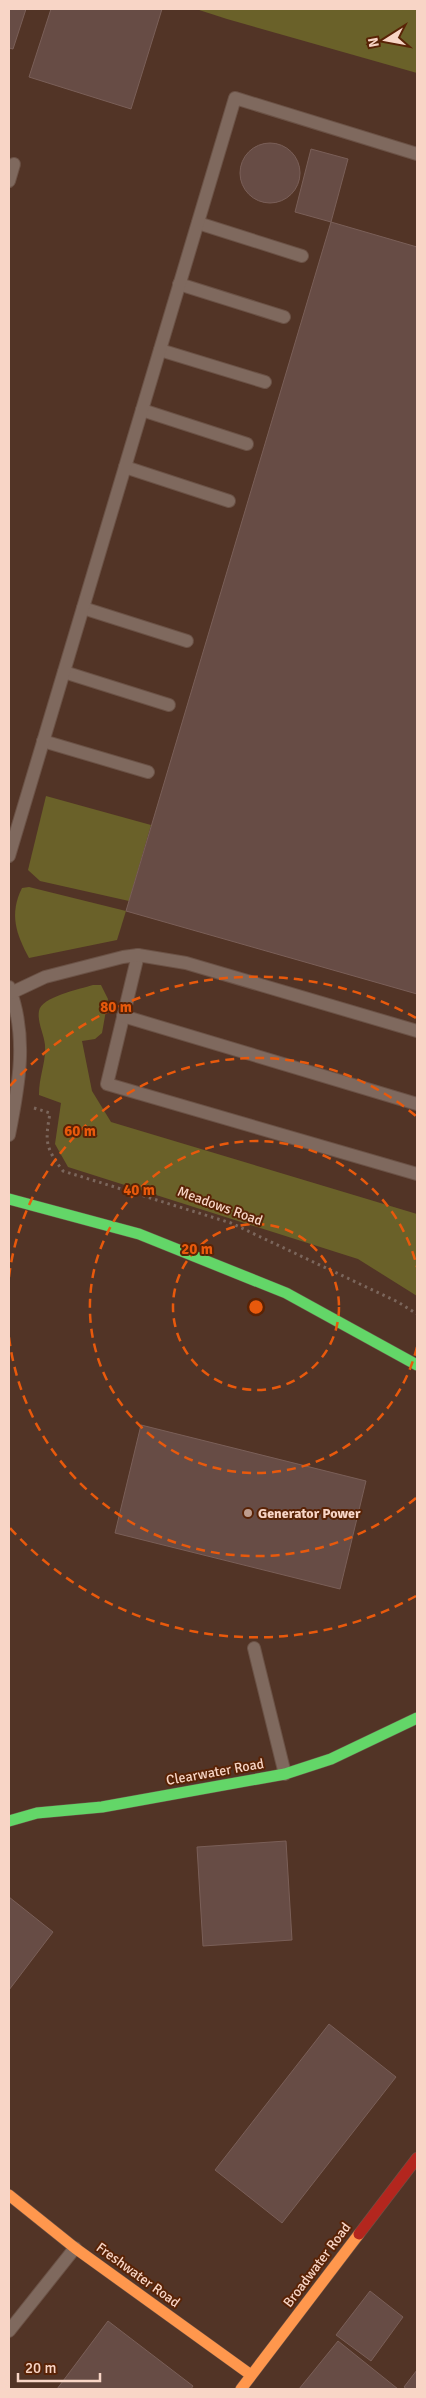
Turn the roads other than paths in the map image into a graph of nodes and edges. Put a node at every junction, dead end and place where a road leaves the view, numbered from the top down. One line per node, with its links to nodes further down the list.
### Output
1 (417, 154): 4 (lane)
2 (14, 164): 3 (lane)
3 (9, 181)
4 (198, 223): 5 (lane); 6 (lane)
5 (302, 256)
6 (180, 284): 7 (lane); 8 (lane)
7 (284, 317)
8 (160, 350): 9 (lane); 10 (lane)
9 (265, 382)
10 (142, 410): 11 (lane); 12 (lane)
11 (247, 444)
12 (125, 467): 13 (lane); 14 (lane)
13 (229, 501)
14 (83, 608): 15 (lane); 16 (lane)
15 (188, 641)
16 (64, 672): 17 (lane); 18 (lane)
17 (169, 705)
18 (43, 741): 19 (lane); 20 (lane)
19 (148, 772)
20 (9, 856)
21 (138, 956): 22 (lane); 23 (lane); 24 (lane)
22 (10, 990): 26 (lane)
23 (123, 1016): 25 (lane); 27 (lane)
24 (417, 1030)
25 (417, 1104)
26 (9, 1135)
27 (417, 1174)
28 (9, 1199): 29 (street)
29 (417, 1365)
30 (254, 1648): 32 (lane)
31 (417, 1718): 32 (street, Clearwater Road)
32 (285, 1774): 33 (street, Clearwater Road)
33 (9, 1821)
34 (417, 2158): 38 (street, Broadwater Road)
35 (9, 2195): 36 (street, Freshwater Road)
36 (75, 2248): 37 (lane); 38 (street, Freshwater Road)
37 (9, 2331)
38 (251, 2376): 39 (street, Broadwater Road)
39 (241, 2389)

